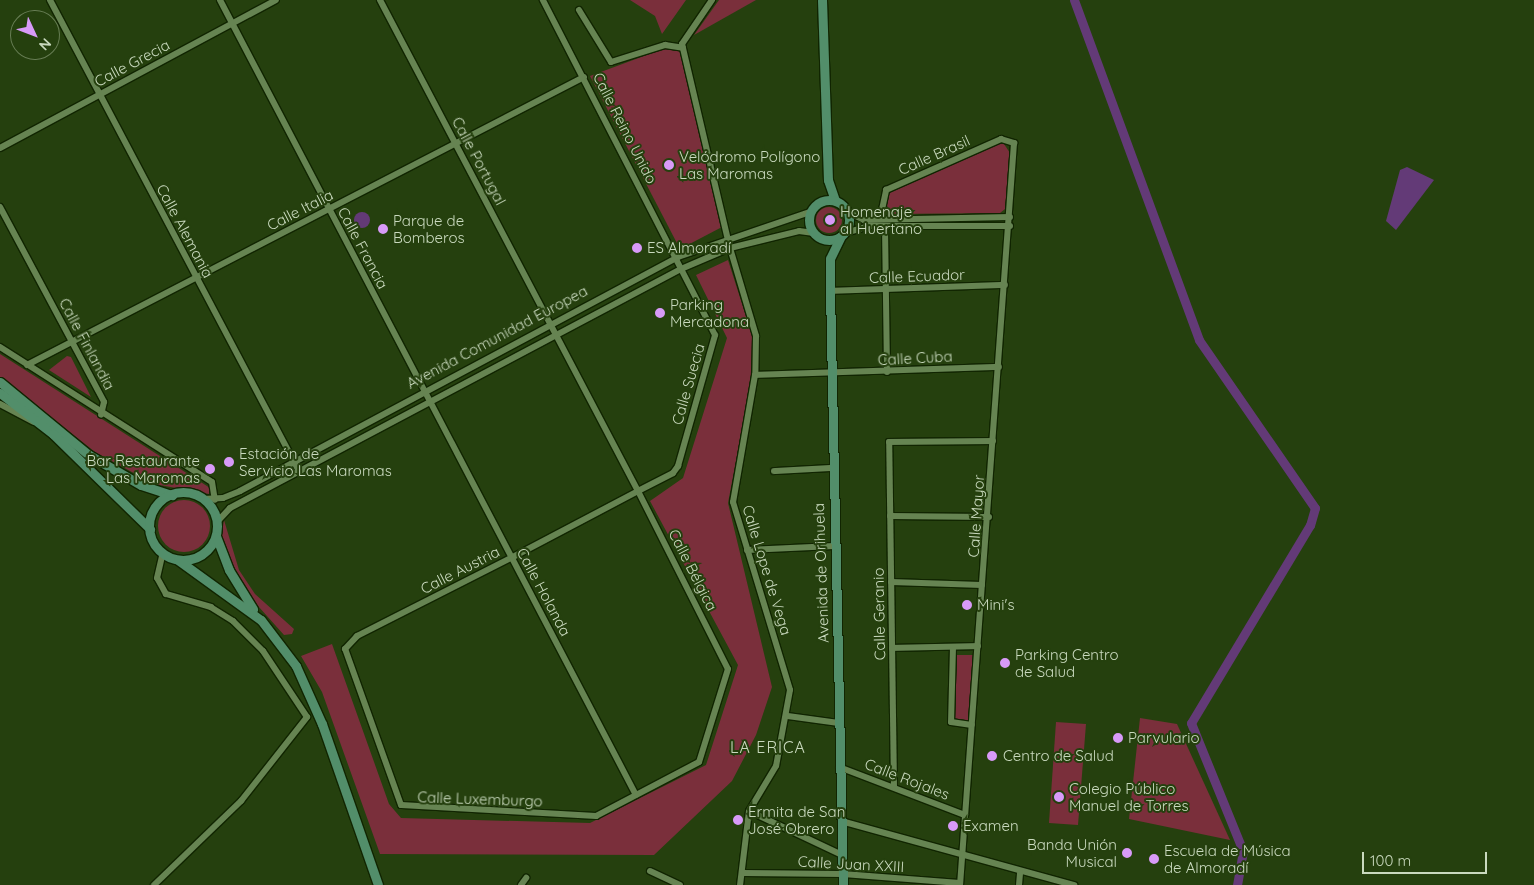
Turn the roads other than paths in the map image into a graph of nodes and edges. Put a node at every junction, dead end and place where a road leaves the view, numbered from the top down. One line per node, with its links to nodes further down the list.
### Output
1 (50, 0): 12 (street, Calle Alemania)
2 (220, 0): 9 (street, Calle Francia)
3 (276, 0): 9 (street, Calle Grecia)
4 (380, 0): 13 (street, Calle Portugal)
5 (544, 0): 11 (street, Calle Reino Unido)
6 (712, 0): 10 (street)
7 (822, 0): 16 (main road)
8 (579, 10): 10 (street)
9 (232, 23): 12 (street, Calle Grecia); 20 (street, Calle Francia)
10 (683, 48): 29 (street, Calle Lope de Vega)
11 (584, 77): 13 (street, Calle Italia); 31 (street, Calle Reino Unido)
12 (99, 94): 14 (street, Calle Grecia); 34 (street, Calle Alemania)
13 (456, 144): 20 (street, Calle Italia); 38 (street, Calle Portugal)
14 (0, 148)
15 (1016, 149): 23 (street, Calle Mayor); 24 (street, Calle Brasil)
16 (828, 180): 17 (main road); 18 (main road)
17 (835, 200): 18 (main road); 22 (main road)
18 (820, 201): 21 (main road)
19 (0, 207): 40 (street, Calle Finlandia)
20 (329, 209): 34 (street, Calle Italia); 48 (street, Calle Francia)
21 (810, 212): 28 (main road); 29 (street, Avenida Comunidad Europea)
22 (848, 212): 24 (street); 27 (main road)
23 (1010, 217): 24 (street); 25 (street, Calle Mayor)
24 (880, 219)
25 (1010, 226): 26 (street); 35 (street, Calle Mayor)
26 (885, 227): 27 (street); 36 (street)
27 (843, 235): 28 (main road); 32 (main road, Avenida de Orihuela)
28 (817, 236): 30 (street, Avenida Comunidad Europea); 32 (main road, Avenida de Orihuela)
29 (728, 240): 30 (street, Calle Lope de Vega); 31 (street, Avenida Comunidad Europea)
30 (730, 248): 33 (street, Avenida Comunidad Europea); 45 (street, Calle Lope de Vega)
31 (678, 257): 33 (street, Calle Reino Unido); 38 (street, Avenida Comunidad Europea)
32 (830, 259): 37 (main road, Avenida de Orihuela)
33 (681, 269): 39 (street, Avenida Comunidad Europea); 59 (street, Calle Suecia)
34 (196, 278): 40 (street, Calle Italia); 55 (street, Calle Alemania)
35 (1005, 285): 36 (street, Calle Ecuador); 43 (street, Calle Mayor)
36 (886, 289): 37 (street, Calle Ecuador); 44 (street)
37 (830, 291): 46 (main road, Avenida de Orihuela)
38 (550, 323): 39 (street, Calle Portugal); 48 (street, Avenida Comunidad Europea)
39 (556, 334): 50 (street, Avenida Comunidad Europea); 59 (street, Calle Bélgica)
40 (72, 342): 42 (street, Calle Italia); 52 (street, Calle Finlandia)
41 (0, 347): 42 (street)
42 (27, 365): 52 (street)
43 (999, 367): 44 (street, Calle Cuba); 54 (street, Calle Mayor)
44 (887, 372): 46 (street, Calle Cuba)
45 (755, 375): 46 (street, Calle Cuba); 69 (street, Calle Lope de Vega)
46 (832, 375): 56 (main road, Avenida de Orihuela)
47 (0, 382): 60 (main road)
48 (424, 390): 50 (street, Calle Francia); 55 (street, Avenida Comunidad Europea)
49 (0, 393): 53 (main road)
50 (429, 401): 58 (street, Avenida Comunidad Europea); 71 (street, Calle Holanda)
51 (0, 404): 53 (street)
52 (101, 415): 62 (street, Calle Finlandia)
53 (40, 424): 66 (main road)
54 (994, 441): 63 (street, Calle Geranio); 64 (street, Calle Mayor)
55 (294, 462): 58 (street, Calle Alemania); 62 (street, Avenida Comunidad Europea)
56 (832, 468): 57 (street); 68 (main road, Avenida de Orihuela)
57 (774, 471)
58 (300, 473): 65 (street, Avenida Comunidad Europea)
59 (638, 491): 71 (street, Calle Austria); 85 (street, Calle Bélgica)
60 (172, 495): 61 (main road); 66 (main road)
61 (203, 499): 62 (street); 65 (main road)
62 (216, 500)
63 (890, 516): 64 (street); 73 (street, Calle Geranio)
64 (989, 517): 74 (street, Calle Mayor)
65 (217, 522): 67 (main road)
66 (150, 530): 70 (main road)
67 (216, 536): 72 (main road); 75 (main road)
68 (834, 546): 69 (street); 81 (main road, Avenida de Orihuela)
69 (747, 550): 80 (street, Calle Lope de Vega)
70 (162, 553): 72 (main road); 97 (street)
71 (511, 558): 76 (street, Calle Austria); 85 (street, Calle Holanda)
72 (178, 560): 75 (main road)
73 (891, 582): 74 (street); 79 (street, Calle Geranio)
74 (982, 584): 77 (street, Calle Mayor)
75 (261, 620): 98 (main road)
76 (347, 644): 85 (street, Calle Luxemburgo)
77 (978, 646): 78 (street); 82 (street, Calle Mayor)
78 (954, 647): 79 (street); 82 (street)
79 (892, 648): 84 (street, Calle Geranio)
80 (787, 716): 81 (street); 86 (street, Calle Lope de Vega)
81 (838, 723): 83 (main road, Avenida de Orihuela)
82 (972, 725): 87 (street, Calle Mayor)
83 (839, 767): 84 (street, Calle Rojales); 88 (main road, Avenida de Orihuela)
84 (894, 786): 87 (street, Calle Rojales)
85 (636, 795)
86 (749, 811): 89 (street); 92 (street, Calle Lope de Vega)
87 (965, 815): 90 (street, Calle Mayor)
88 (841, 821): 89 (main road, Avenida de Orihuela); 90 (street)
89 (842, 855): 94 (main road, Avenida de Orihuela)
90 (962, 856): 93 (street); 96 (street, Calle Mayor)
91 (650, 871): 100 (street)
92 (742, 873): 94 (street, Calle Juan XXIII); 101 (street, Calle Lope de Vega)
93 (1020, 873): 103 (street); 104 (street)
94 (843, 874): 96 (street, Calle Juan XXIII); 102 (main road, Avenida de Orihuela)
95 (526, 878): 99 (street)
96 (960, 884)
97 (154, 885)
98 (378, 885)
99 (521, 885)
100 (680, 885)
101 (740, 885)
102 (843, 885)
103 (1019, 885)
104 (1074, 885)

